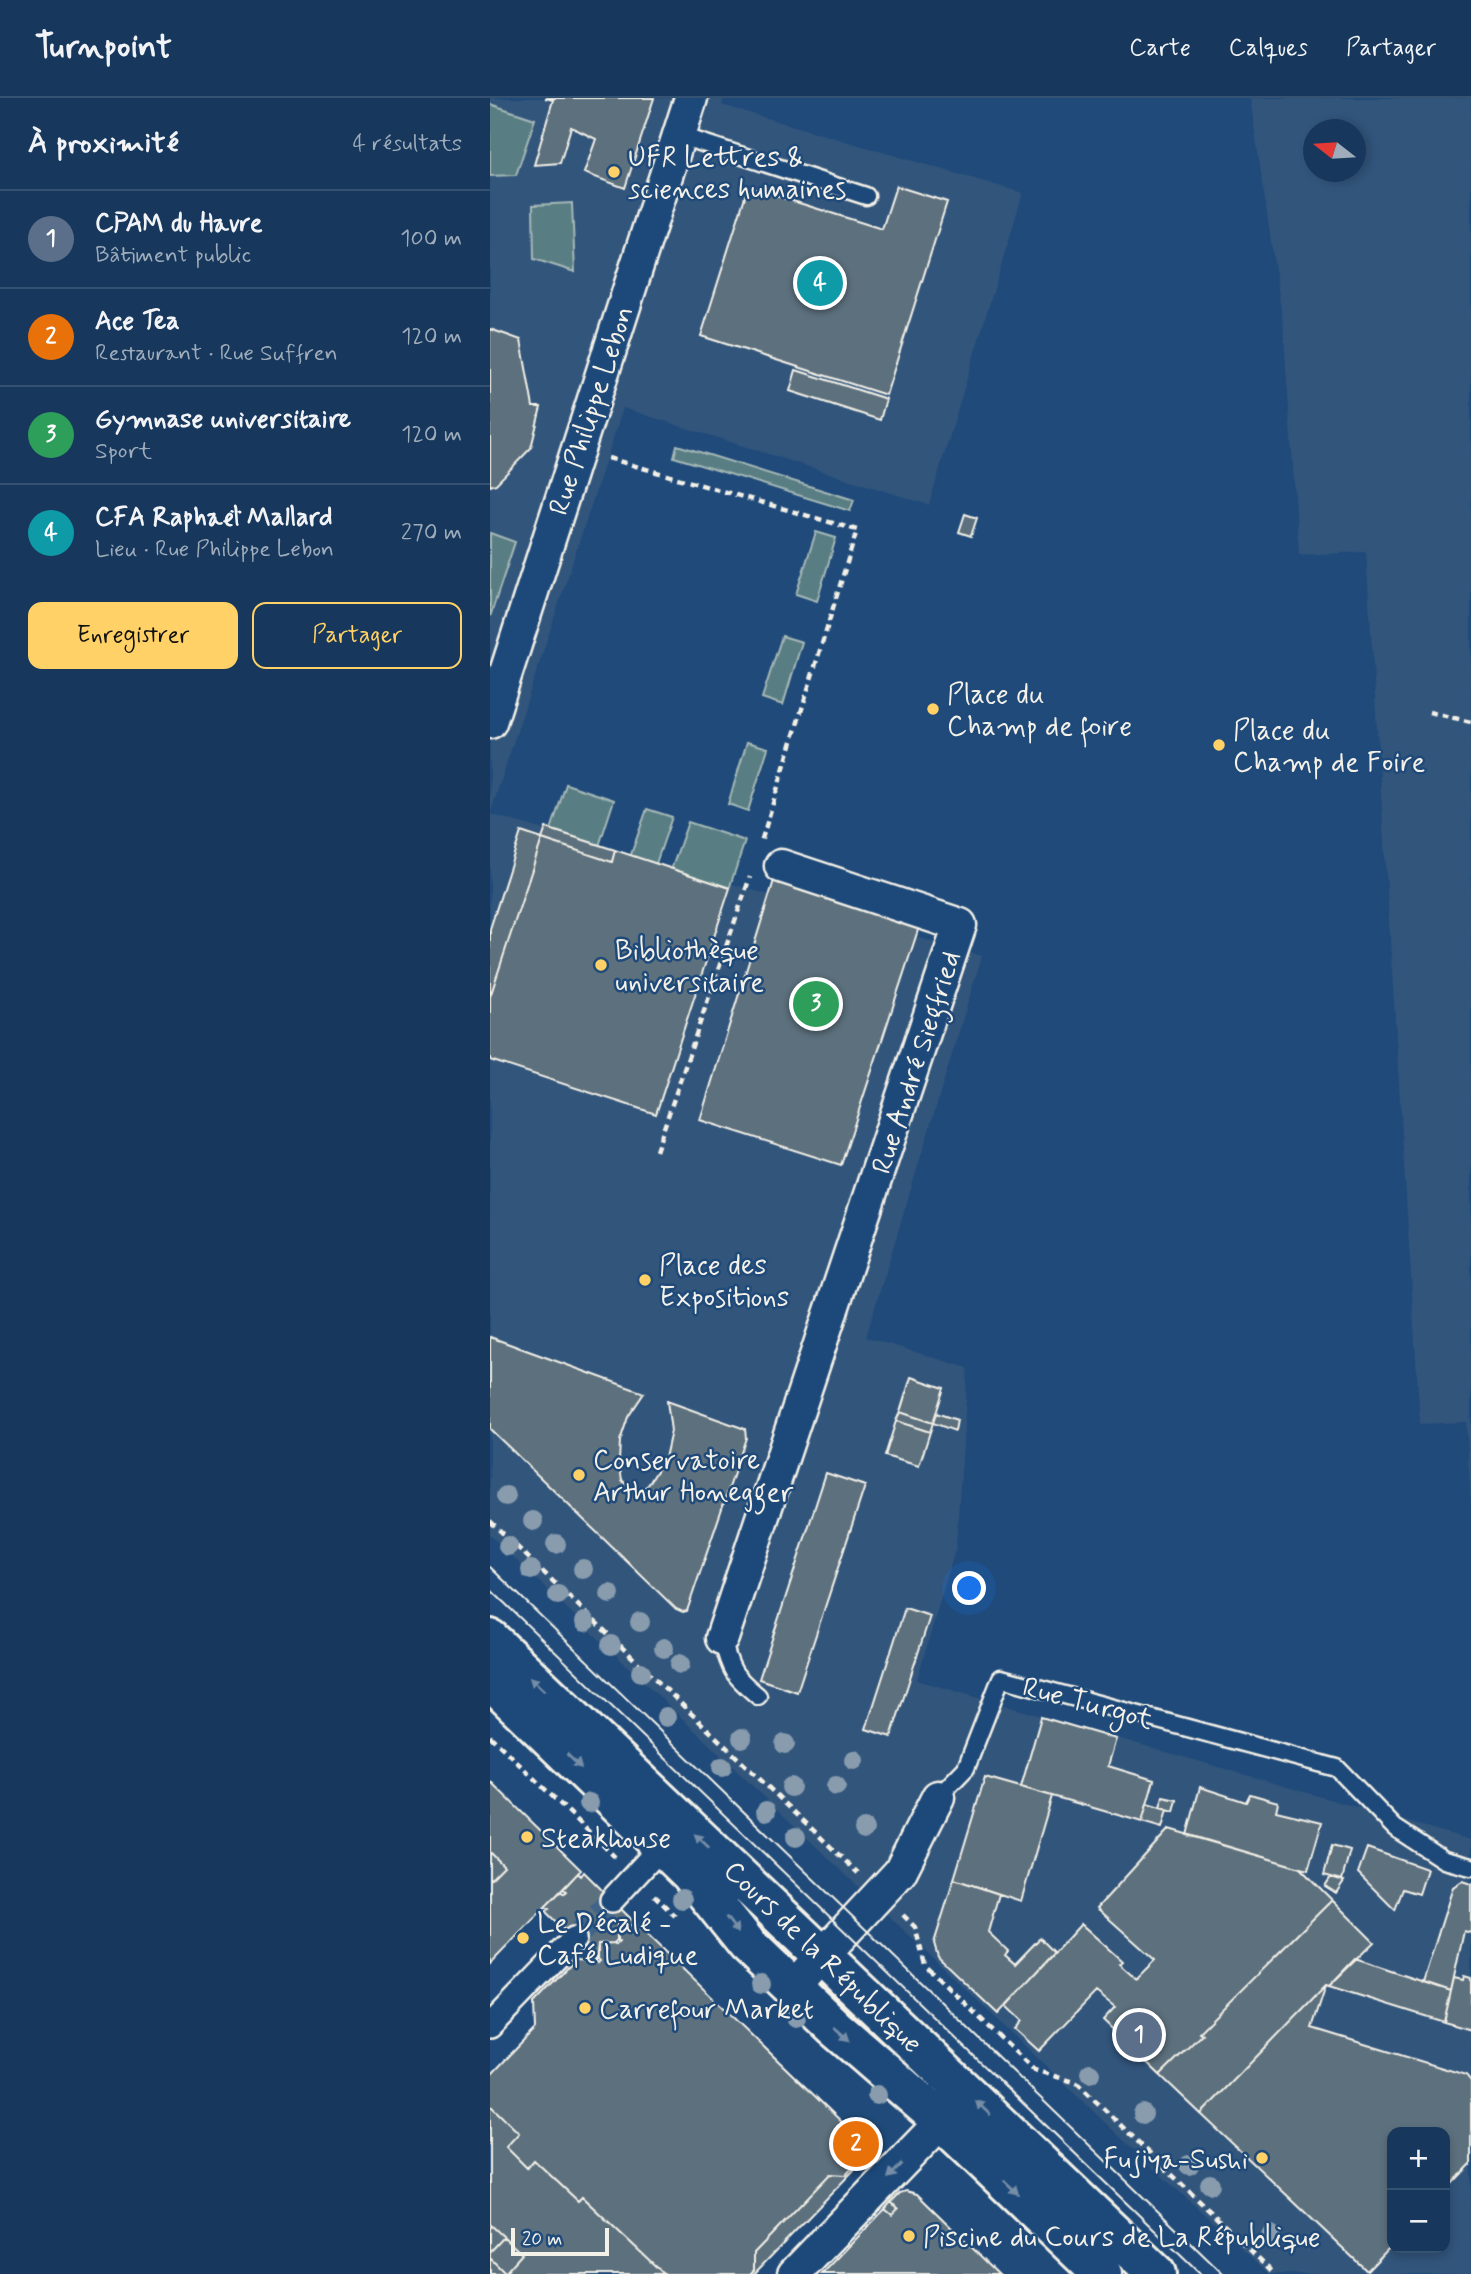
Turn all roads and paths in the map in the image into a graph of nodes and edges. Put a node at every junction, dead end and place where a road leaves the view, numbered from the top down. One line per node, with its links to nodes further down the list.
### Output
1 (691, 98): 2 (street, Rue Philippe Lebon)
2 (678, 135): 3 (lane); 4 (street, Rue Philippe Lebon)
3 (866, 196)
4 (578, 449): 6 (street, Rue Philippe Lebon); 8 (path)
5 (1429, 712): 7 (path)
6 (490, 722)
7 (1471, 722)
8 (764, 862): 9 (path); 12 (street, Rue André Siegfried)
9 (656, 1151)
10 (490, 1521): 20 (path)
11 (490, 1639): 23 (main road, Cours de la République, one-way to 11)
12 (722, 1639): 14 (lane)
13 (490, 1680): 17 (main road, Cours de la République, one-way to 17)
14 (758, 1696)
15 (490, 1736): 19 (path)
16 (938, 1797): 18 (lane, Rue Turgot); 20 (street, Rue Turgot)
17 (662, 1846): 19 (street); 24 (main road, Cours de la République, one-way to 24)
18 (1471, 1867)
19 (634, 1876): 21 (street)
20 (880, 1894): 23 (street, Rue Turgot); 30 (path)
21 (612, 1900)
22 (573, 1939): 25 (street)
23 (823, 1955): 24 (street, Rue Turgot); 29 (main road, Cours de la République, one-way to 23)
24 (793, 1987): 26 (main road, Cours de la République, one-way to 26)
25 (490, 2026)
26 (942, 2121): 27 (street, one-way to 27); 28 (main road, Cours de la République, one-way to 28)
27 (794, 2274)
28 (1102, 2274)
29 (1156, 2274)
30 (1275, 2274)

